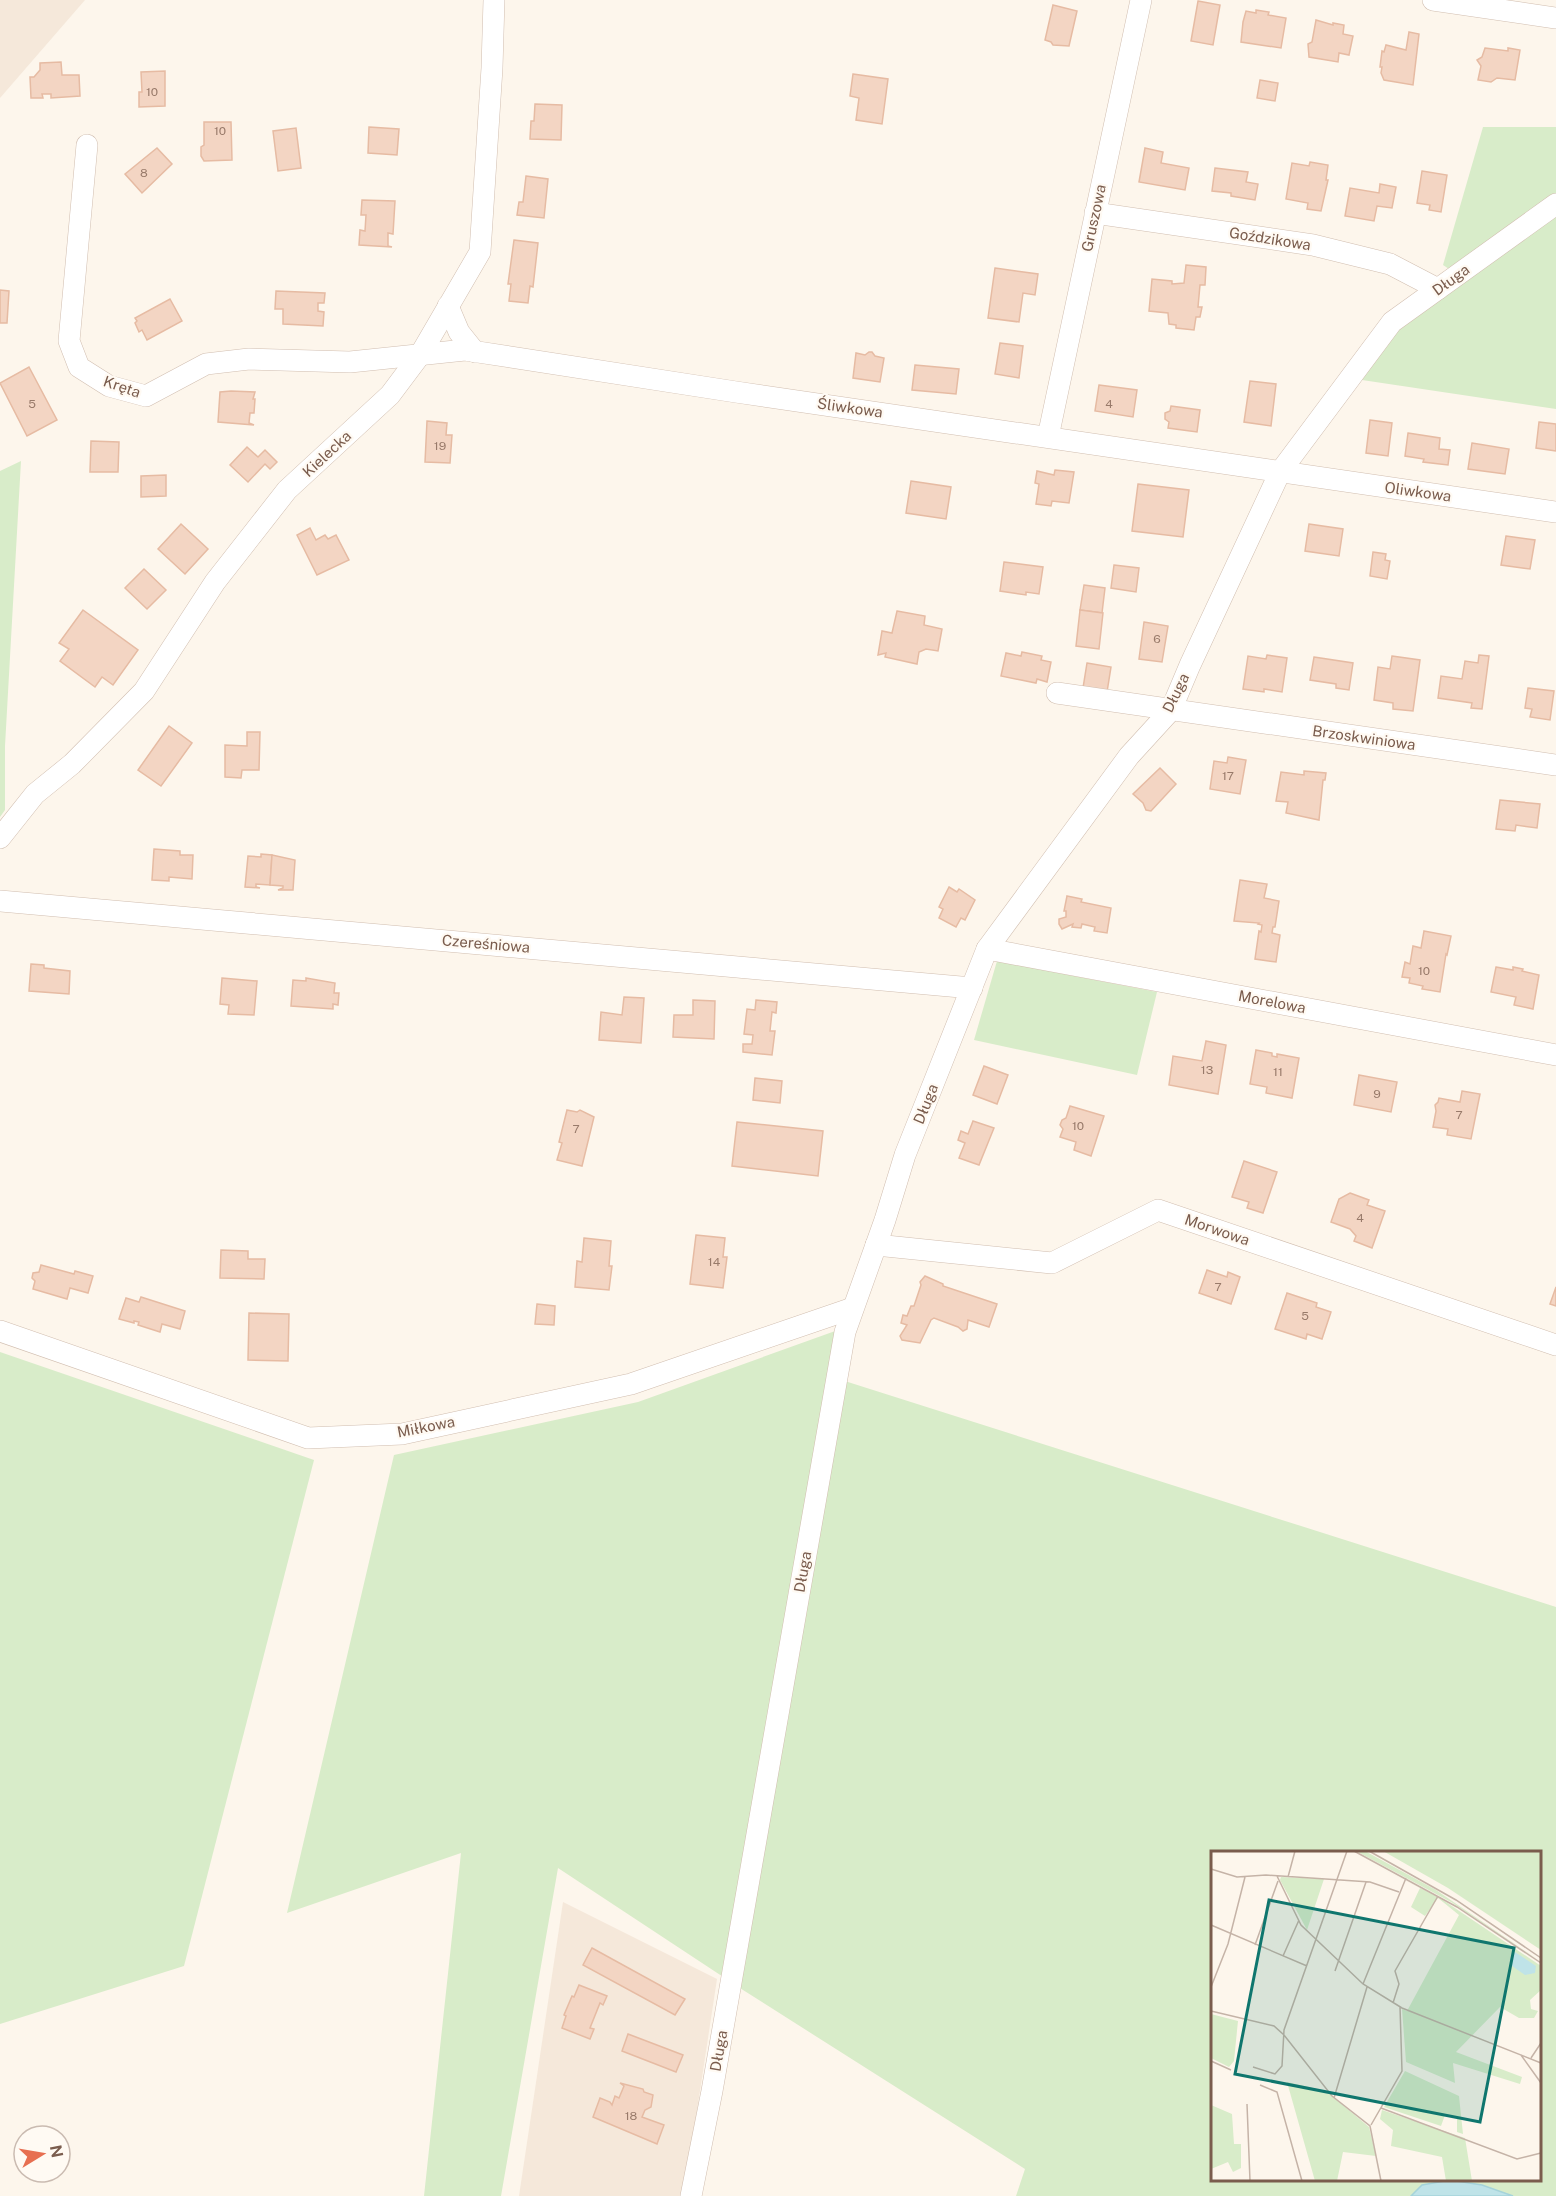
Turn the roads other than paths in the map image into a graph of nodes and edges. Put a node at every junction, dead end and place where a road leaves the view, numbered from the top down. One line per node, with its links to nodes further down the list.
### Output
1 (494, 0): 9 (street, Kielecka)
2 (1141, 0): 7 (street, Gruszowa)
3 (1433, 0): 4 (street)
4 (1556, 18)
5 (87, 145): 11 (street, Kręta)
6 (1556, 204): 8 (street, Długa)
7 (1095, 213): 8 (street, Goździkowa); 12 (street, Gruszowa)
8 (1438, 289): 13 (street, Długa)
9 (448, 306): 10 (street); 11 (street, Kielecka)
10 (474, 352): 11 (street, Śliwkowa); 12 (street, Śliwkowa)
11 (420, 355): 18 (street, Kielecka)
12 (1048, 437): 13 (street, Śliwkowa)
13 (1280, 472): 14 (street, Oliwkowa); 16 (street, Długa)
14 (1556, 512)
15 (1057, 693): 16 (street, Brzoskwiniowa)
16 (1171, 710): 17 (street, Brzoskwiniowa); 20 (street, Długa)
17 (1556, 765)
18 (0, 838)
19 (0, 901): 21 (street, Czereśniowa)
20 (987, 949): 21 (street, Długa); 22 (street, Morelowa)
21 (972, 988): 23 (street, Długa)
22 (1556, 1055)
23 (876, 1245): 24 (street, Długa); 26 (street, Morwowa)
24 (854, 1308): 25 (street, Miłkowa); 27 (street, Długa)
25 (0, 1331)
26 (1556, 1345)
27 (691, 2196)

